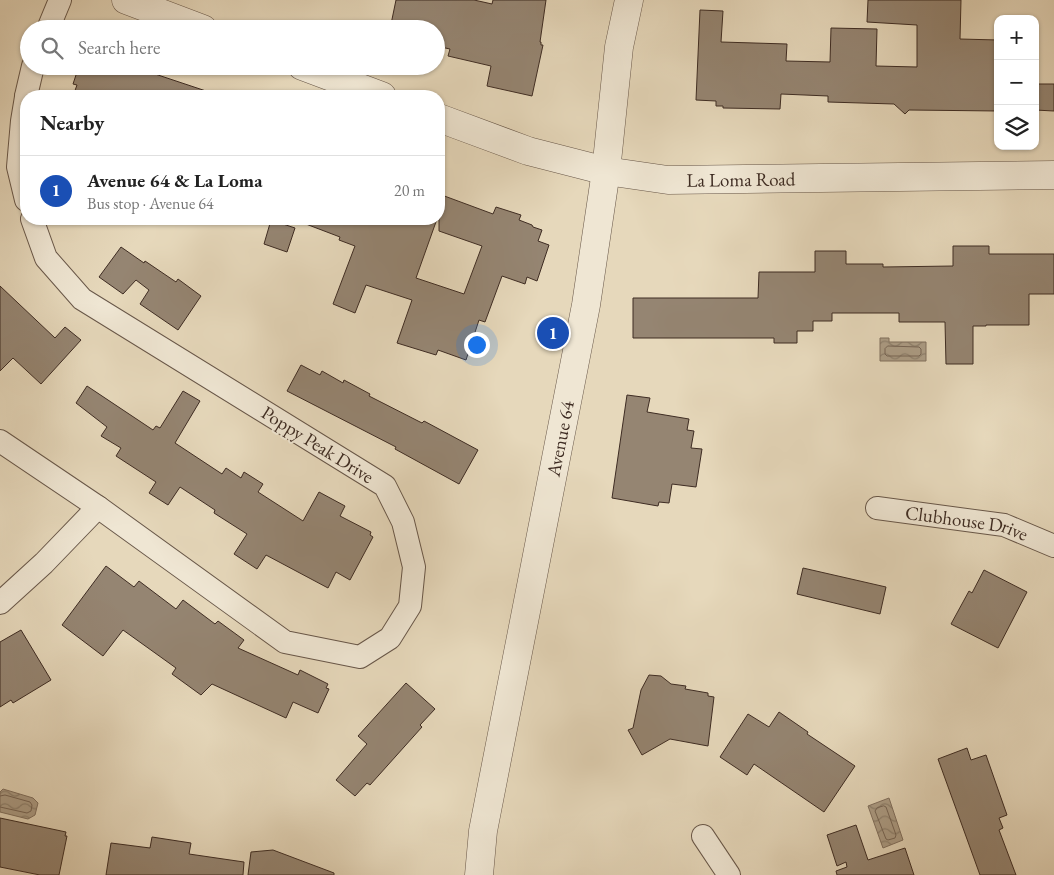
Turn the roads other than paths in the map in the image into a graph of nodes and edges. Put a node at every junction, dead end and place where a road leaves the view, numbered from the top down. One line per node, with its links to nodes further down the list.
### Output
1 (60, 0): 5 (street)
2 (126, 0): 4 (street)
3 (629, 0): 13 (street, Avenue 64)
4 (173, 8): 6 (street)
5 (52, 20)
6 (190, 20)
7 (31, 75): 9 (street)
8 (326, 75): 10 (street)
9 (27, 90)
10 (366, 90)
11 (445, 120): 13 (street, La Loma Road)
12 (20, 144): 14 (street)
13 (606, 171): 15 (street, La Loma Road); 23 (street, Avenue 64)
14 (20, 175)
15 (1054, 176)
16 (34, 225): 18 (street, Poppy Peak Drive)
17 (0, 441): 18 (street, Poppy Peak Drive)
18 (98, 508): 21 (street)
19 (877, 508): 20 (street, Clubhouse Drive)
20 (1054, 546)
21 (0, 603)
22 (703, 836): 24 (street)
23 (479, 875)
24 (729, 875)

